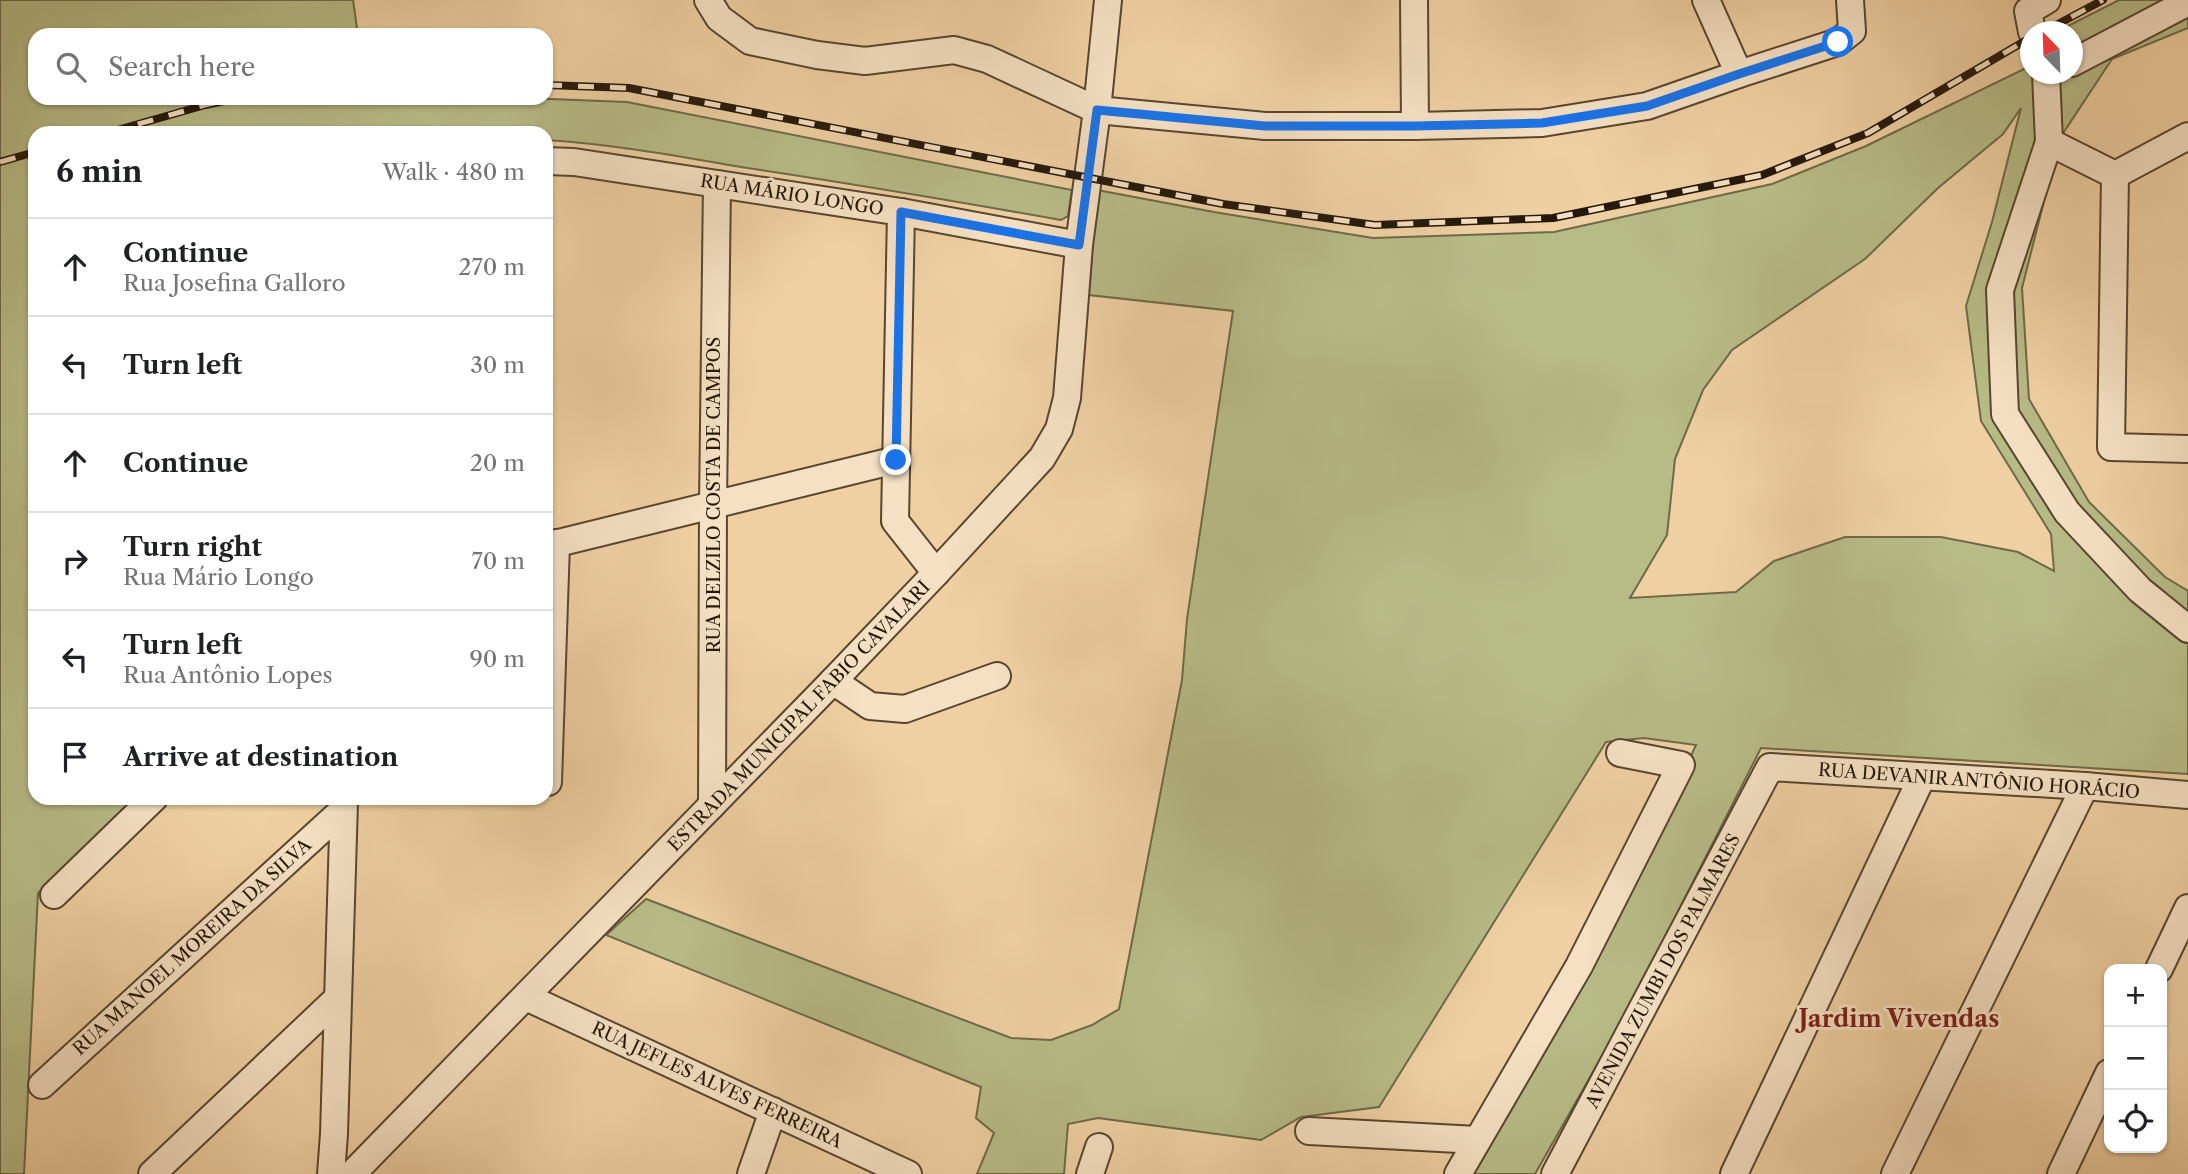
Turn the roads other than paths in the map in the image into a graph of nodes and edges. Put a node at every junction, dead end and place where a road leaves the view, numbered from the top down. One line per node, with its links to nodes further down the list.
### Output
1 (708, 0): 12 (street)
2 (1108, 0): 12 (street, ESTRADA MUNICIPAL FABIO CAVALARI)
3 (1414, 0): 13 (street)
4 (1706, 0): 10 (street)
5 (1850, 0): 10 (street)
6 (2047, 0): 8 (street)
7 (2188, 2): 9 (street)
8 (2030, 21)
9 (2083, 58)
10 (1739, 74): 13 (street)
11 (2048, 84): 15 (street)
12 (1097, 110): 13 (street); 20 (street, ESTRADA MUNICIPAL FABIO CAVALARI)
13 (1415, 126)
14 (2188, 136): 17 (street)
15 (2049, 142): 17 (street); 26 (street)
16 (553, 161): 18 (street, RUA MÁRIO LONGO)
17 (2115, 175): 21 (street)
18 (717, 184): 19 (street, RUA MÁRIO LONGO); 23 (street, RUA DELZILO COSTA DE CAMPOS)
19 (901, 212): 20 (street, RUA MÁRIO LONGO); 22 (street)
20 (1079, 245): 25 (street, ESTRADA MUNICIPAL FABIO CAVALARI)
21 (2188, 449)
22 (896, 460): 23 (street); 25 (street)
23 (713, 505): 24 (street); 37 (street, RUA DELZILO COSTA DE CAMPOS)
24 (553, 545)
25 (936, 573): 28 (street, ESTRADA MUNICIPAL FABIO CAVALARI)
26 (2188, 629)
27 (997, 676): 28 (street)
28 (832, 681): 37 (street, ESTRADA MUNICIPAL FABIO CAVALARI)
29 (1620, 753): 48 (street)
30 (1770, 767): 31 (street, RUA DEVANIR ANTÔNIO HORÁCIO); 58 (street, AVENIDA ZUMBI DOS PALMARES)
31 (1922, 777): 32 (street, RUA DEVANIR ANTÔNIO HORÁCIO); 59 (street)
32 (2085, 786): 33 (street, RUA DEVANIR ANTÔNIO HORÁCIO); 60 (street)
33 (2188, 795)
34 (147, 805): 38 (street)
35 (343, 805): 44 (street, RUA MANOEL MOREIRA DA SILVA)
36 (344, 805): 42 (street)
37 (712, 806): 41 (street, ESTRADA MUNICIPAL FABIO CAVALARI)
38 (54, 894)
39 (2188, 908): 40 (street)
40 (2161, 964)
41 (526, 997): 45 (street, RUA JEFLES ALVES FERREIRA); 50 (street, ESTRADA MUNICIPAL FABIO CAVALARI)
42 (338, 998): 47 (street); 51 (street)
43 (2104, 1084): 61 (street)
44 (41, 1085)
45 (773, 1111): 54 (street); 55 (street, RUA JEFLES ALVES FERREIRA)
46 (1309, 1131): 48 (street)
47 (334, 1134): 50 (street); 52 (street)
48 (1477, 1140): 57 (street)
49 (1099, 1147): 56 (street)
50 (377, 1149): 53 (street, ESTRADA MUNICIPAL FABIO CAVALARI)
51 (152, 1174)
52 (331, 1174)
53 (352, 1174)
54 (751, 1174)
55 (908, 1174)
56 (1090, 1174)
57 (1458, 1174)
58 (1556, 1174)
59 (1734, 1174)
60 (1895, 1174)
61 (2061, 1174)

